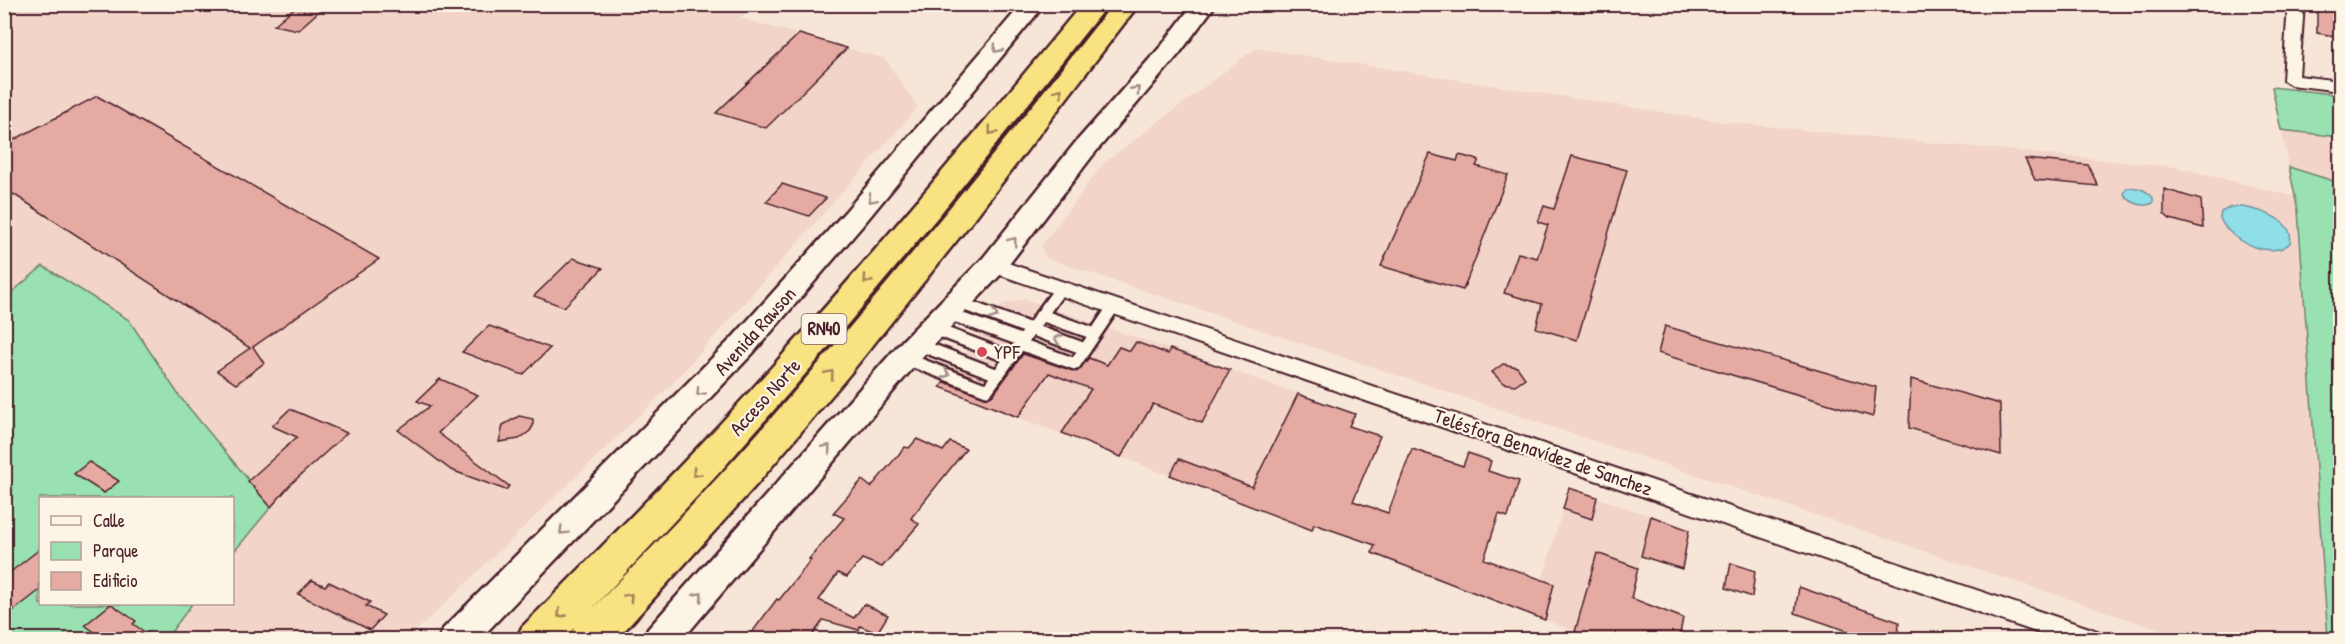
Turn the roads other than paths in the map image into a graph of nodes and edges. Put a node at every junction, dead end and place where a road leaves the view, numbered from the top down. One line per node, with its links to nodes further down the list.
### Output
1 (1034, 4): 18 (street, Avenida Rawson, one-way to 18)
2 (1096, 4): 19 (highway, Acceso Norte / RN40, one-way to 19)
3 (1127, 4): 20 (highway, Acceso Norte / RN40, one-way to 3)
4 (1205, 4): 7 (street, one-way to 4)
5 (2296, 4): 6 (street)
6 (2340, 86)
7 (993, 265): 8 (street, Telésfora Benavídez de Sanchez); 11 (street)
8 (1061, 288): 9 (street, Telésfora Benavídez de Sanchez); 10 (lane)
9 (1114, 306): 13 (lane); 22 (street, Telésfora Benavídez de Sanchez)
10 (1041, 315): 12 (lane); 13 (lane)
11 (931, 329): 12 (lane, one-way to 12); 14 (lane); 16 (lane); 17 (lane); 17 (lane, one-way to 17); 21 (street, one-way to 11)
12 (1031, 329): 14 (lane); 15 (lane, one-way to 12)
13 (1095, 334): 15 (lane)
14 (1021, 343): 15 (lane); 16 (lane)
15 (1085, 349)
16 (1011, 358): 17 (lane)
17 (998, 375)
18 (455, 639)
19 (536, 639)
20 (589, 639)
21 (660, 639)
22 (2092, 639)

